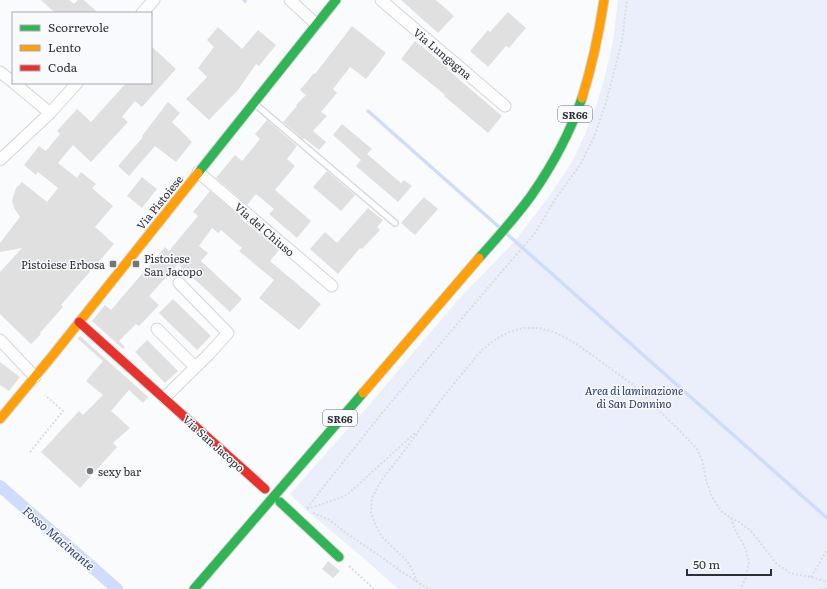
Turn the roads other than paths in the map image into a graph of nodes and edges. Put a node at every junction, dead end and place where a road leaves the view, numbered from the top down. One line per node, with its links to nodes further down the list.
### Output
1 (154, 0): 6 (street)
2 (290, 0): 7 (street)
3 (336, 0): 7 (street, Via Pistoiese)
4 (381, 0): 13 (street, Via Lungagna)
5 (604, 0): 30 (street, SR66)
6 (143, 12)
7 (316, 24): 12 (street, Via Pistoiese)
8 (0, 72): 9 (street)
9 (12, 82)
10 (14, 84): 14 (street)
11 (76, 84): 14 (street)
12 (254, 103): 16 (street, Via Pistoiese); 17 (lane)
13 (505, 106)
14 (50, 112): 15 (street)
15 (0, 160)
16 (198, 172): 19 (street, Via del Chiuso); 20 (street, Via Pistoiese)
17 (394, 223)
18 (179, 283): 23 (street)
19 (332, 286)
20 (79, 322): 24 (street, Via Pistoiese); 25 (street, Via San Jacopo)
21 (156, 329): 23 (street)
22 (0, 340): 24 (street)
23 (196, 367): 25 (street)
24 (35, 377): 26 (street, Via Pistoiese)
25 (164, 398): 27 (street, Via San Jacopo)
26 (0, 419)
27 (265, 489)
28 (280, 502): 29 (street)
29 (339, 557)
30 (194, 589)

